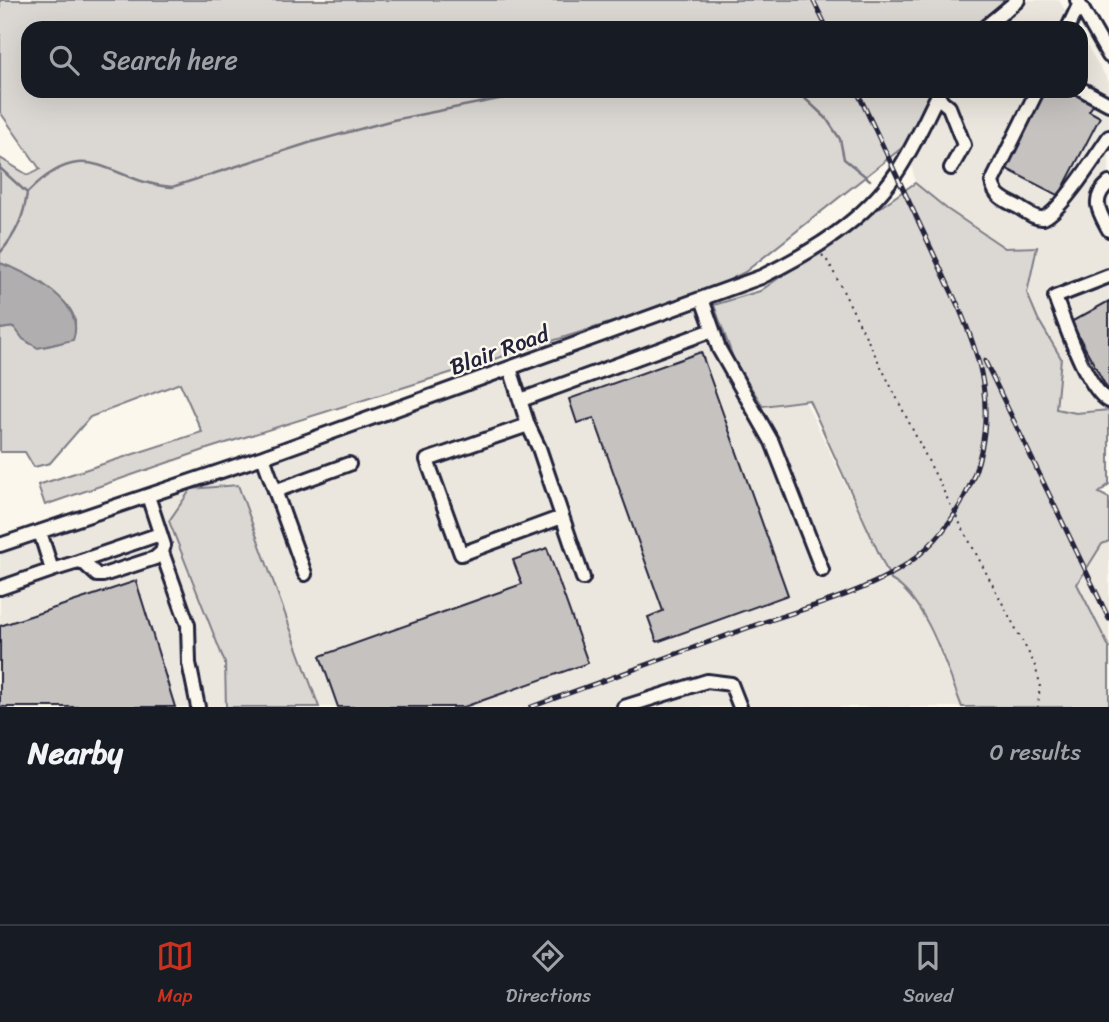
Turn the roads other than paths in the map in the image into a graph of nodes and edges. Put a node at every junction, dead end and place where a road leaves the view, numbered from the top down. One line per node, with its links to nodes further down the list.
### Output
1 (1018, 0): 3 (street)
2 (1078, 2): 4 (street); 5 (street)
3 (993, 21)
4 (1071, 21)
5 (1109, 56)
6 (1088, 92): 10 (street)
7 (936, 98): 16 (street, Blair Road)
8 (941, 98): 12 (street)
9 (1034, 98): 11 (street)
10 (1109, 102)
11 (1109, 137)
12 (951, 168)
13 (1109, 183): 14 (street)
14 (1109, 230)
15 (1109, 276): 20 (street)
16 (702, 299): 17 (street); 18 (street, Blair Road)
17 (713, 330): 19 (street); 33 (street)
18 (510, 368): 19 (street); 22 (street, Blair Road)
19 (521, 400): 21 (street)
20 (1109, 401)
21 (528, 425): 26 (street); 26 (street)
22 (263, 457): 24 (street); 25 (street, Blair Road)
23 (349, 464): 24 (street)
24 (275, 491): 34 (street)
25 (148, 496): 27 (street, Blair Road); 28 (street)
26 (562, 517): 35 (street)
27 (40, 532): 29 (street, Blair Road); 32 (street)
28 (160, 534): 30 (street); 31 (street)
29 (0, 545)
30 (162, 552): 31 (street); 37 (street)
31 (78, 562): 32 (street)
32 (52, 570): 36 (street)
33 (822, 570)
34 (305, 574)
35 (583, 578)
36 (0, 588)
37 (198, 707)
38 (624, 707): 39 (street)
39 (740, 707)

